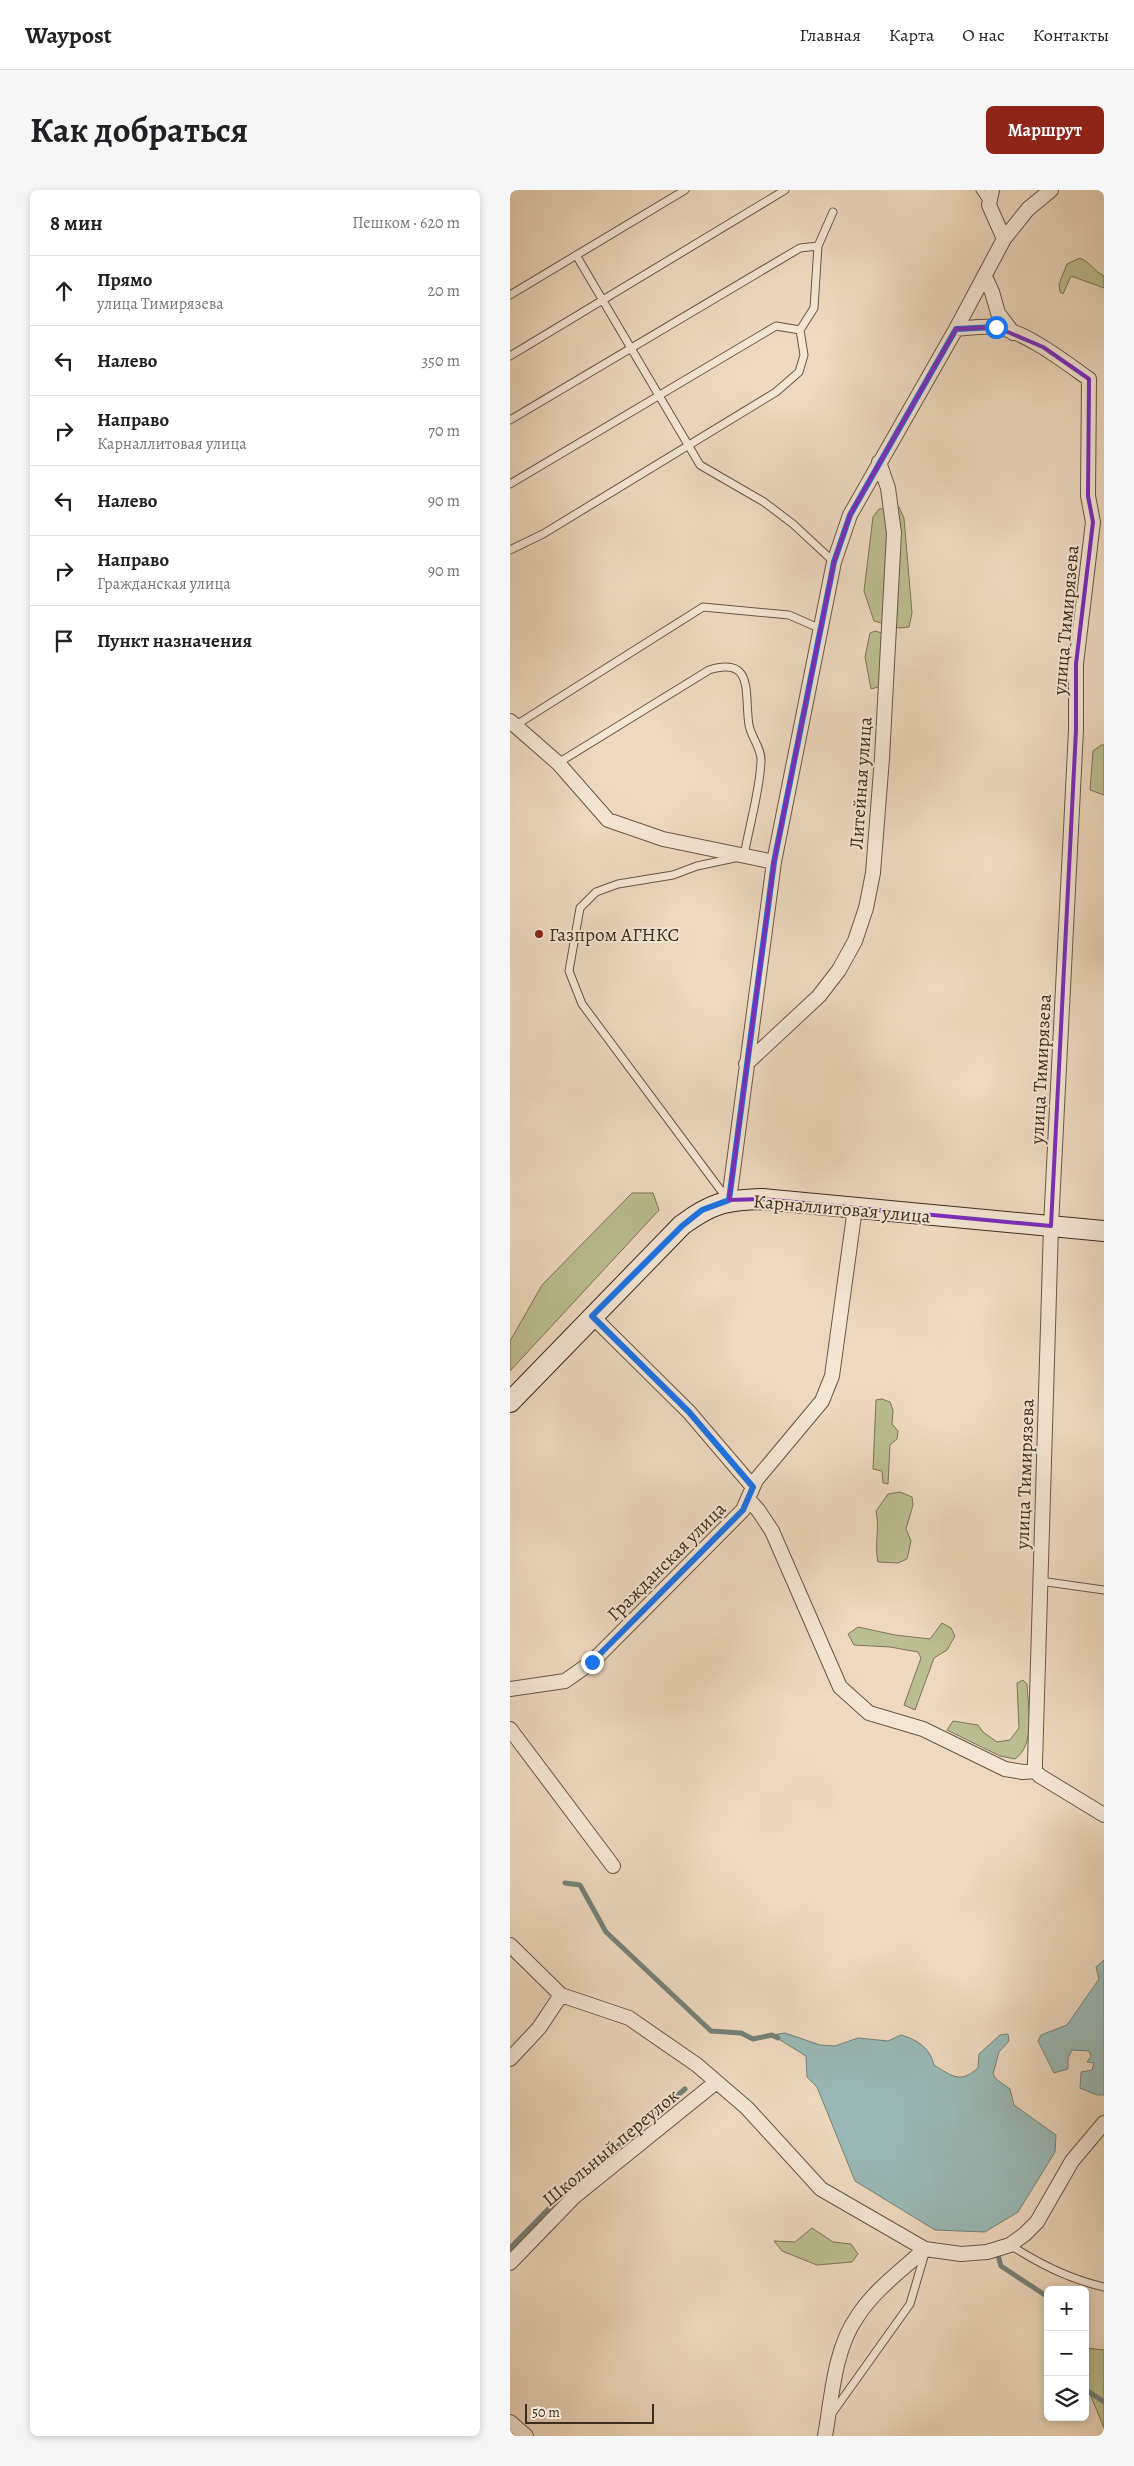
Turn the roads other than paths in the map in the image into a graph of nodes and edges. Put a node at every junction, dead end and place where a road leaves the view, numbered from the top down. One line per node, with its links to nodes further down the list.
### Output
1 (685, 190): 10 (lane)
2 (785, 190): 13 (lane)
3 (980, 190): 6 (lane)
4 (992, 190): 6 (street)
5 (1051, 190): 8 (street)
6 (990, 205): 8 (street)
7 (833, 212): 9 (lane)
8 (1004, 239): 11 (street)
9 (818, 246): 15 (lane); 17 (lane)
10 (576, 255): 12 (lane); 13 (lane)
11 (985, 277): 14 (street); 16 (street, улица Тимирязева)
12 (510, 295)
13 (602, 300): 17 (lane); 18 (lane)
14 (956, 329): 16 (street, улица Тимирязева); 22 (street)
15 (800, 330): 19 (lane); 21 (lane)
16 (1013, 333): 24 (street, улица Тимирязева)
17 (631, 349): 19 (lane); 20 (lane)
18 (510, 356)
19 (659, 397): 21 (lane); 23 (lane)
20 (510, 420)
21 (688, 445): 25 (lane); 26 (lane)
22 (879, 462): 26 (street); 32 (street, Литейная улица)
23 (510, 484)
24 (1098, 523): 35 (street, улица Тимирязева)
25 (510, 550)
26 (834, 562): 27 (street)
27 (821, 629): 28 (lane); 31 (street)
28 (513, 723): 29 (street)
29 (558, 763): 30 (street); 30 (lane)
30 (744, 856): 31 (street); 33 (lane)
31 (774, 862): 32 (street)
32 (746, 1064): 33 (street)
33 (729, 1200): 34 (street, Карналлитовая улица); 37 (street, Карналлитовая улица)
34 (855, 1208): 35 (street, Карналлитовая улица); 39 (street, Гражданская улица)
35 (1051, 1226): 36 (street, Карналлитовая улица); 40 (street, улица Тимирязева)
36 (1104, 1232)
37 (592, 1316): 38 (street, Карналлитовая улица); 39 (street)
38 (510, 1402)
39 (750, 1493): 42 (street, Гражданская улица); 44 (street)
40 (1039, 1581): 41 (lane); 44 (street, улица Тимирязева)
41 (1104, 1590)
42 (510, 1689)
43 (510, 1729): 46 (street)
44 (1036, 1771): 45 (street)
45 (1104, 1815)
46 (613, 1866)
47 (510, 1945): 48 (street)
48 (560, 1995): 49 (street); 50 (street)
49 (510, 2059)
50 (715, 2083): 53 (street); 54 (street, Школьный переулок)
51 (1104, 2123): 52 (street)
52 (1010, 2245): 53 (street); 55 (lane)
53 (925, 2249): 56 (lane); 56 (street)
54 (510, 2263)
55 (1104, 2287)
56 (828, 2419): 59 (street)
57 (510, 2422): 58 (street)
58 (526, 2436)
59 (825, 2436)

